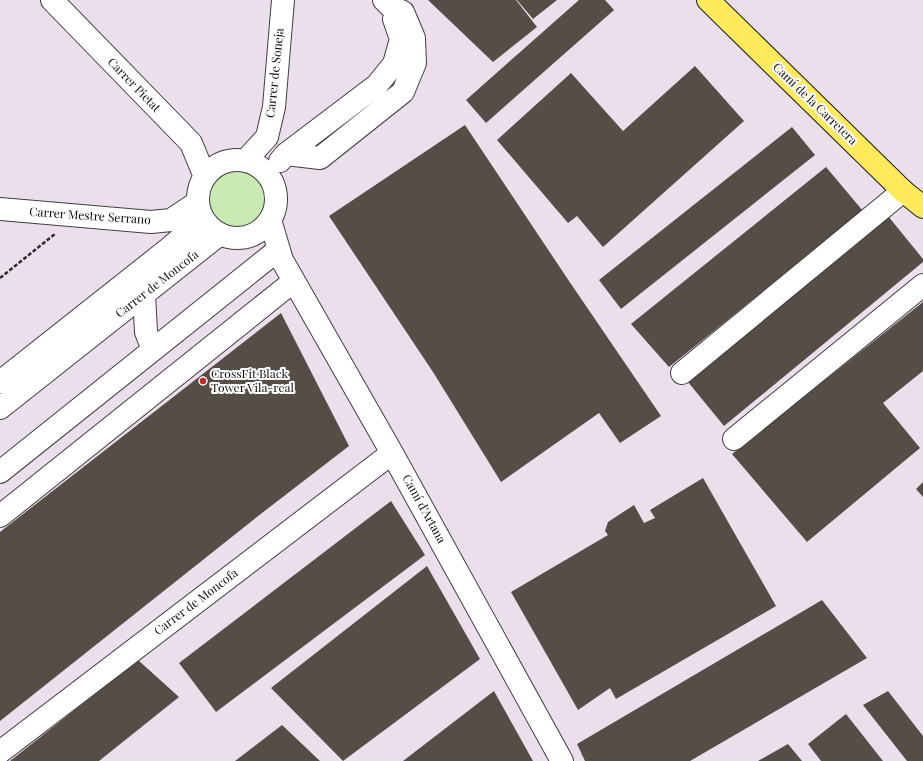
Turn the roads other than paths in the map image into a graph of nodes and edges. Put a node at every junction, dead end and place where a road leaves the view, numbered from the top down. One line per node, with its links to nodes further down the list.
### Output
1 (52, 0): 7 (street, Carrer Pietat)
2 (283, 0): 5 (street, Carrer de Soneja)
3 (708, 0): 8 (main road, Camí de la Carretera)
4 (387, 3): 6 (street)
5 (245, 161): 6 (street); 7 (street)
6 (267, 175): 12 (street)
7 (205, 177): 11 (street)
8 (903, 191): 9 (main road, Camí de la Carretera); 20 (street)
9 (923, 207)
10 (0, 209): 11 (street, Carrer Mestre Serrano)
11 (201, 211): 13 (street); 21 (street, Carrer de Moncofa)
12 (270, 220): 14 (street); 15 (street, Camí d'Artana)
13 (220, 234): 14 (street); 18 (street, Carrer de Moncofa)
14 (249, 236): 15 (street, Camí d'Artana)
15 (277, 257): 16 (street, Camí d'Artana); 19 (street)
16 (294, 281): 24 (street, Camí d'Artana); 26 (street)
17 (923, 285): 23 (street)
18 (144, 294): 19 (street); 22 (street, Carrer de Moncofa)
19 (153, 350): 25 (street)
20 (682, 373)
21 (0, 382)
22 (0, 408)
23 (734, 439)
24 (392, 453): 27 (street, Carrer de Moncofa); 28 (street, Camí d'Artana)
25 (0, 472)
26 (0, 516)
27 (0, 752)
28 (562, 761)

